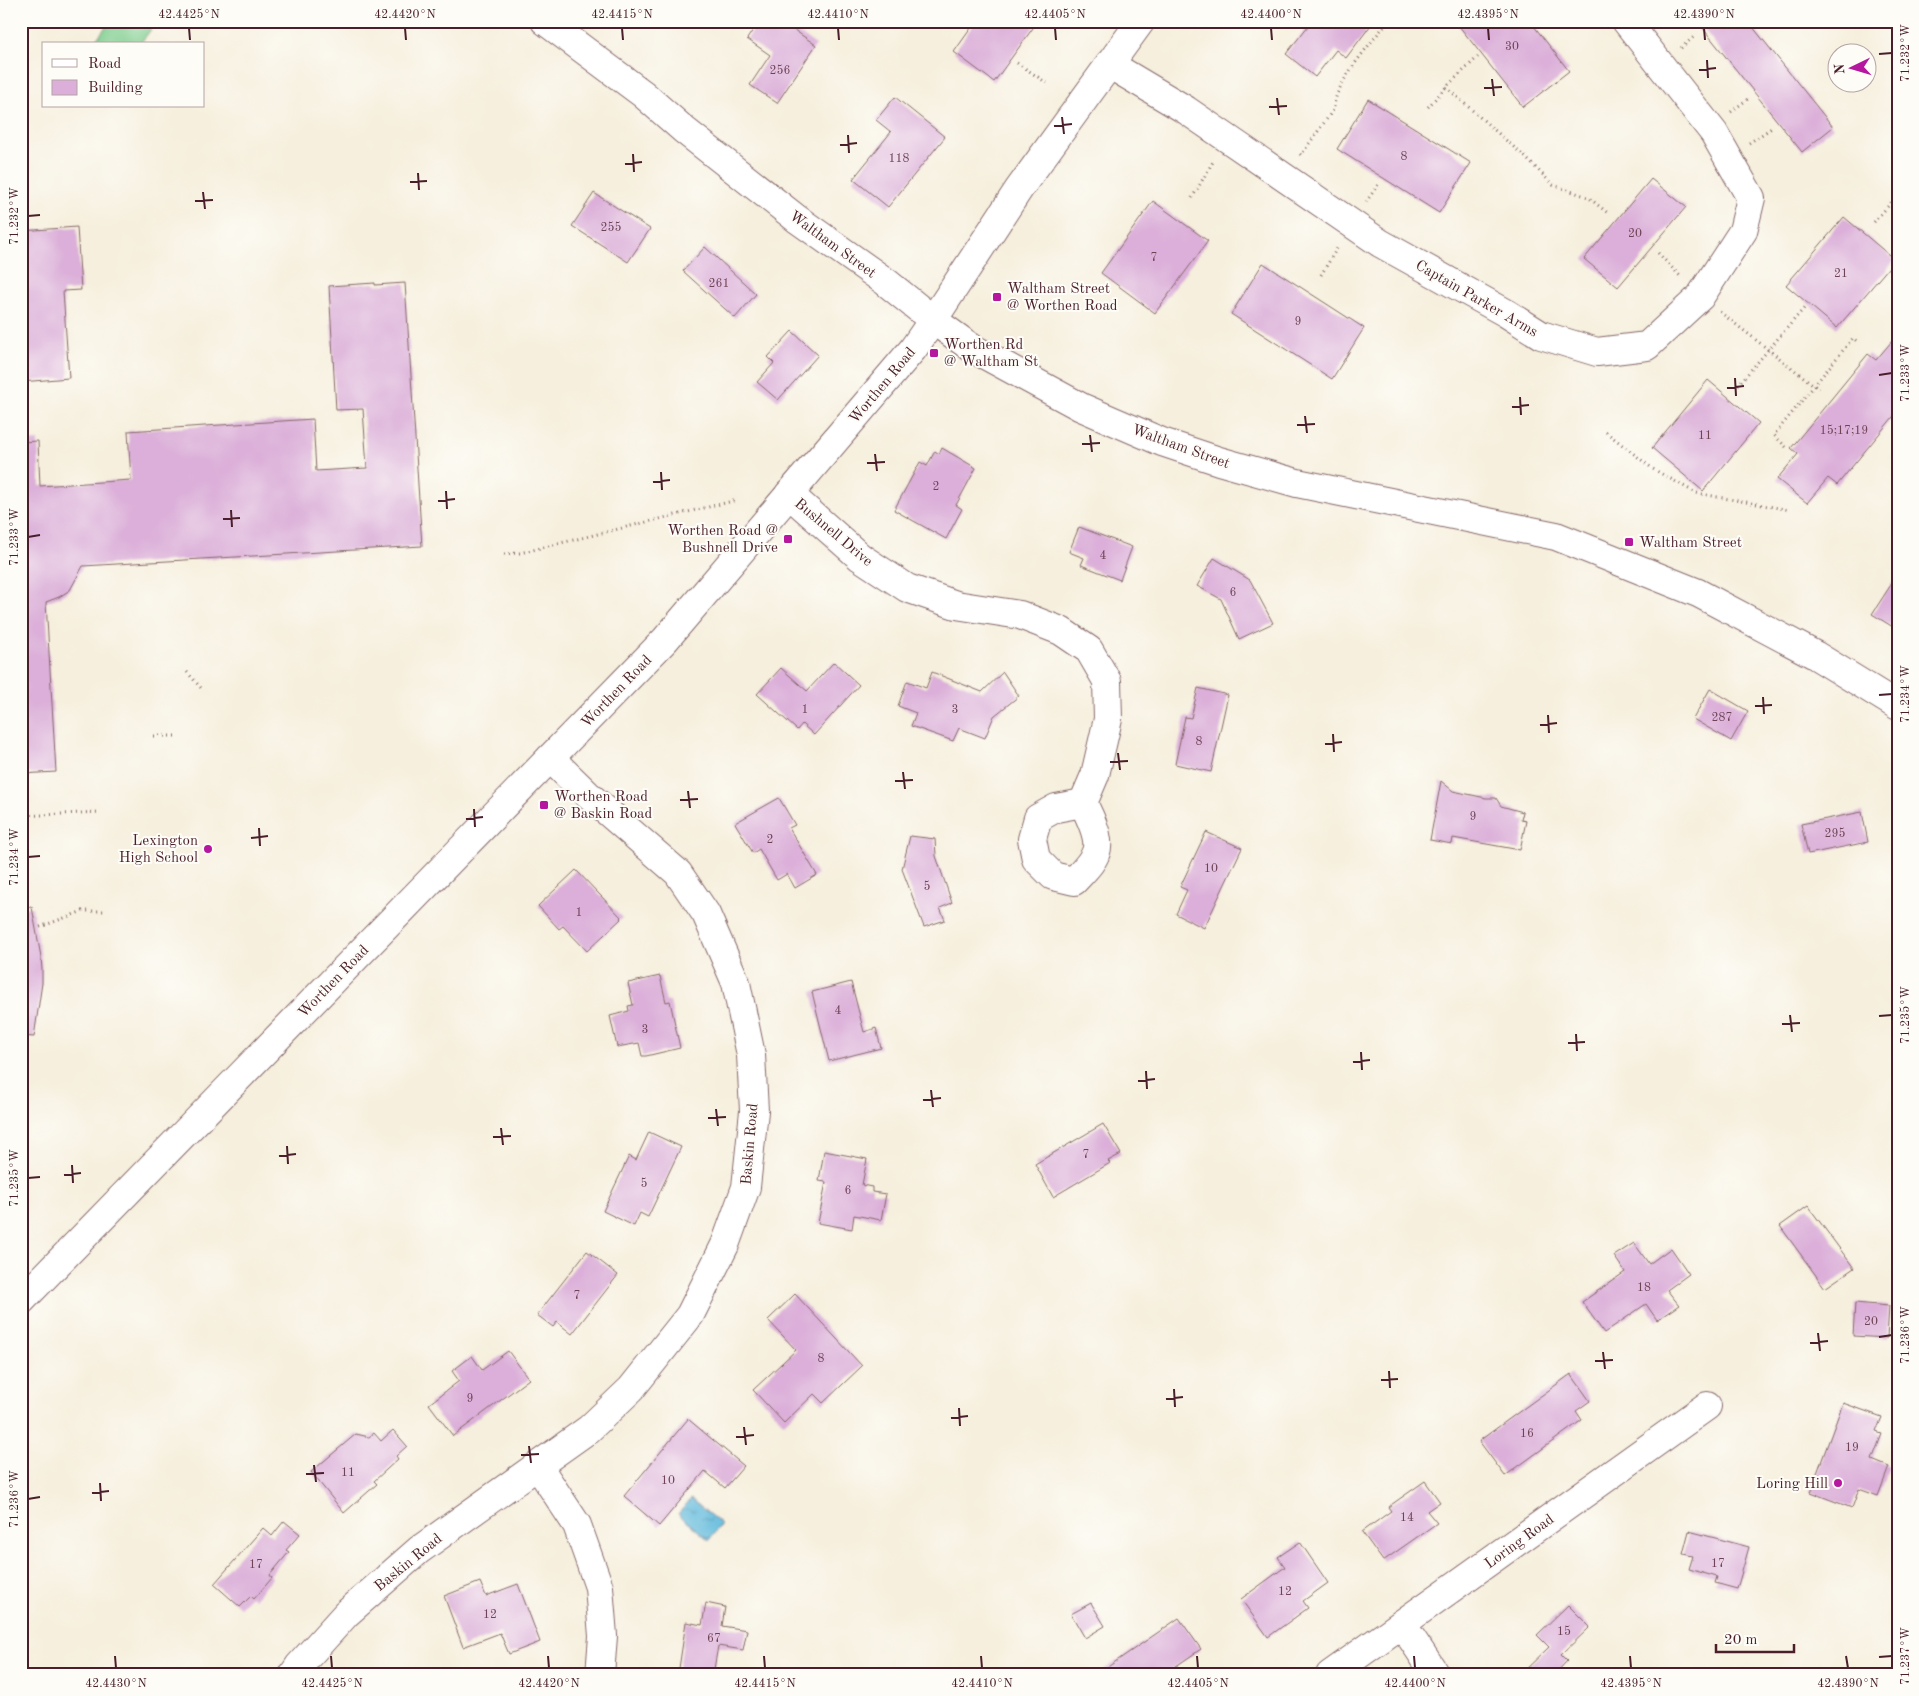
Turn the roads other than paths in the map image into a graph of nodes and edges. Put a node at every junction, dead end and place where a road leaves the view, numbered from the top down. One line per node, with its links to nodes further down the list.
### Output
1 (545, 21): 5 (street, Waltham Street)
2 (1141, 21): 4 (street, Worthen Road)
3 (1626, 21): 4 (street, Captain Parker Arms)
4 (1109, 64): 5 (street, Worthen Road)
5 (933, 320): 6 (street, Worthen Road); 7 (street, Waltham Street)
6 (789, 494): 8 (street, Worthen Road); 9 (street, Bushnell Drive)
7 (1898, 706)
8 (550, 758): 10 (street, Worthen Road); 12 (street, Baskin Road)
9 (1083, 803)
10 (21, 1301)
11 (1707, 1406): 13 (street, Loring Road)
12 (538, 1466): 14 (street, Baskin Road); 15 (street)
13 (1402, 1624): 16 (street, Loring Road); 17 (street)
14 (293, 1675)
15 (600, 1675)
16 (1330, 1675)
17 (1436, 1675)

